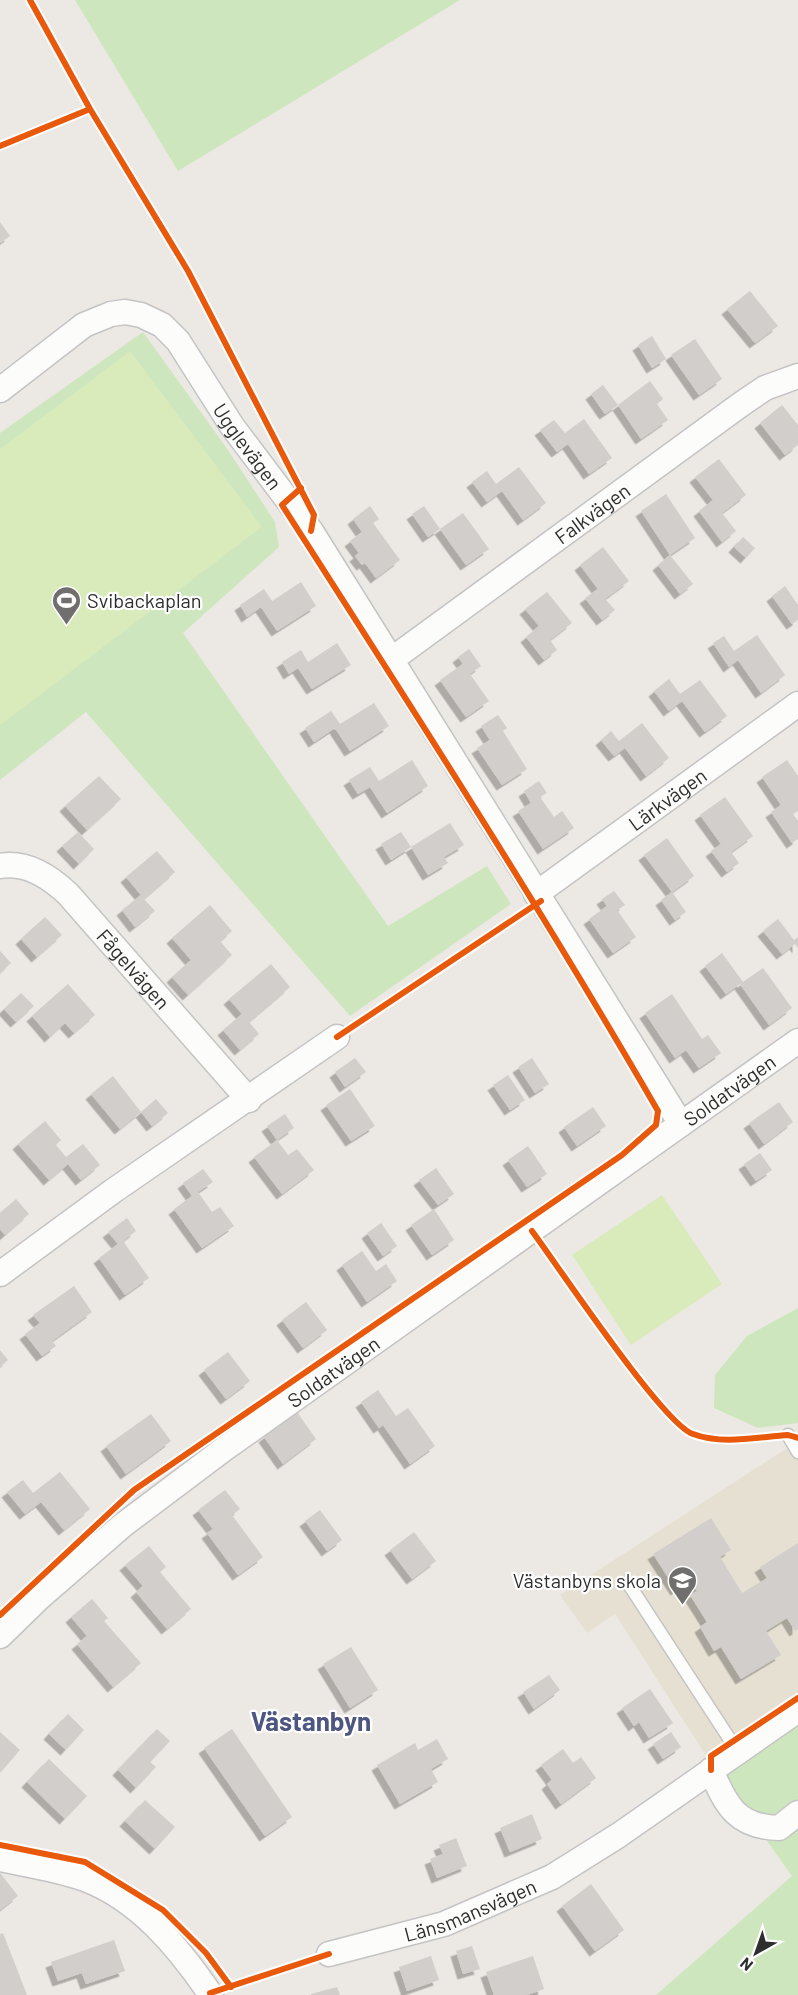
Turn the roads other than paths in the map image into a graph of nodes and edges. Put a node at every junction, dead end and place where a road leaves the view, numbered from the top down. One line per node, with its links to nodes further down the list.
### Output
1 (798, 376): 3 (street, Falkvägen)
2 (0, 390): 3 (street, Ugglevägen)
3 (391, 660): 6 (street, Ugglevägen)
4 (798, 704): 6 (street, Lärkvägen)
5 (0, 866): 9 (street, Fågelvägen)
6 (536, 894): 10 (street, Ugglevägen)
7 (337, 1037): 9 (street)
8 (798, 1041): 10 (street, Soldatvägen)
9 (249, 1100): 11 (street)
10 (681, 1124): 15 (street, Soldatvägen)
11 (0, 1274)
12 (788, 1435): 13 (lane)
13 (798, 1452)
14 (628, 1583): 17 (lane)
15 (0, 1636)
16 (798, 1710): 17 (street, Länsmansvägen)
17 (738, 1752): 18 (street, Länsmansvägen)
18 (711, 1770): 19 (street); 21 (street, Länsmansvägen)
19 (798, 1813)
20 (0, 1859): 22 (street)
21 (329, 1954)
22 (208, 1994)

